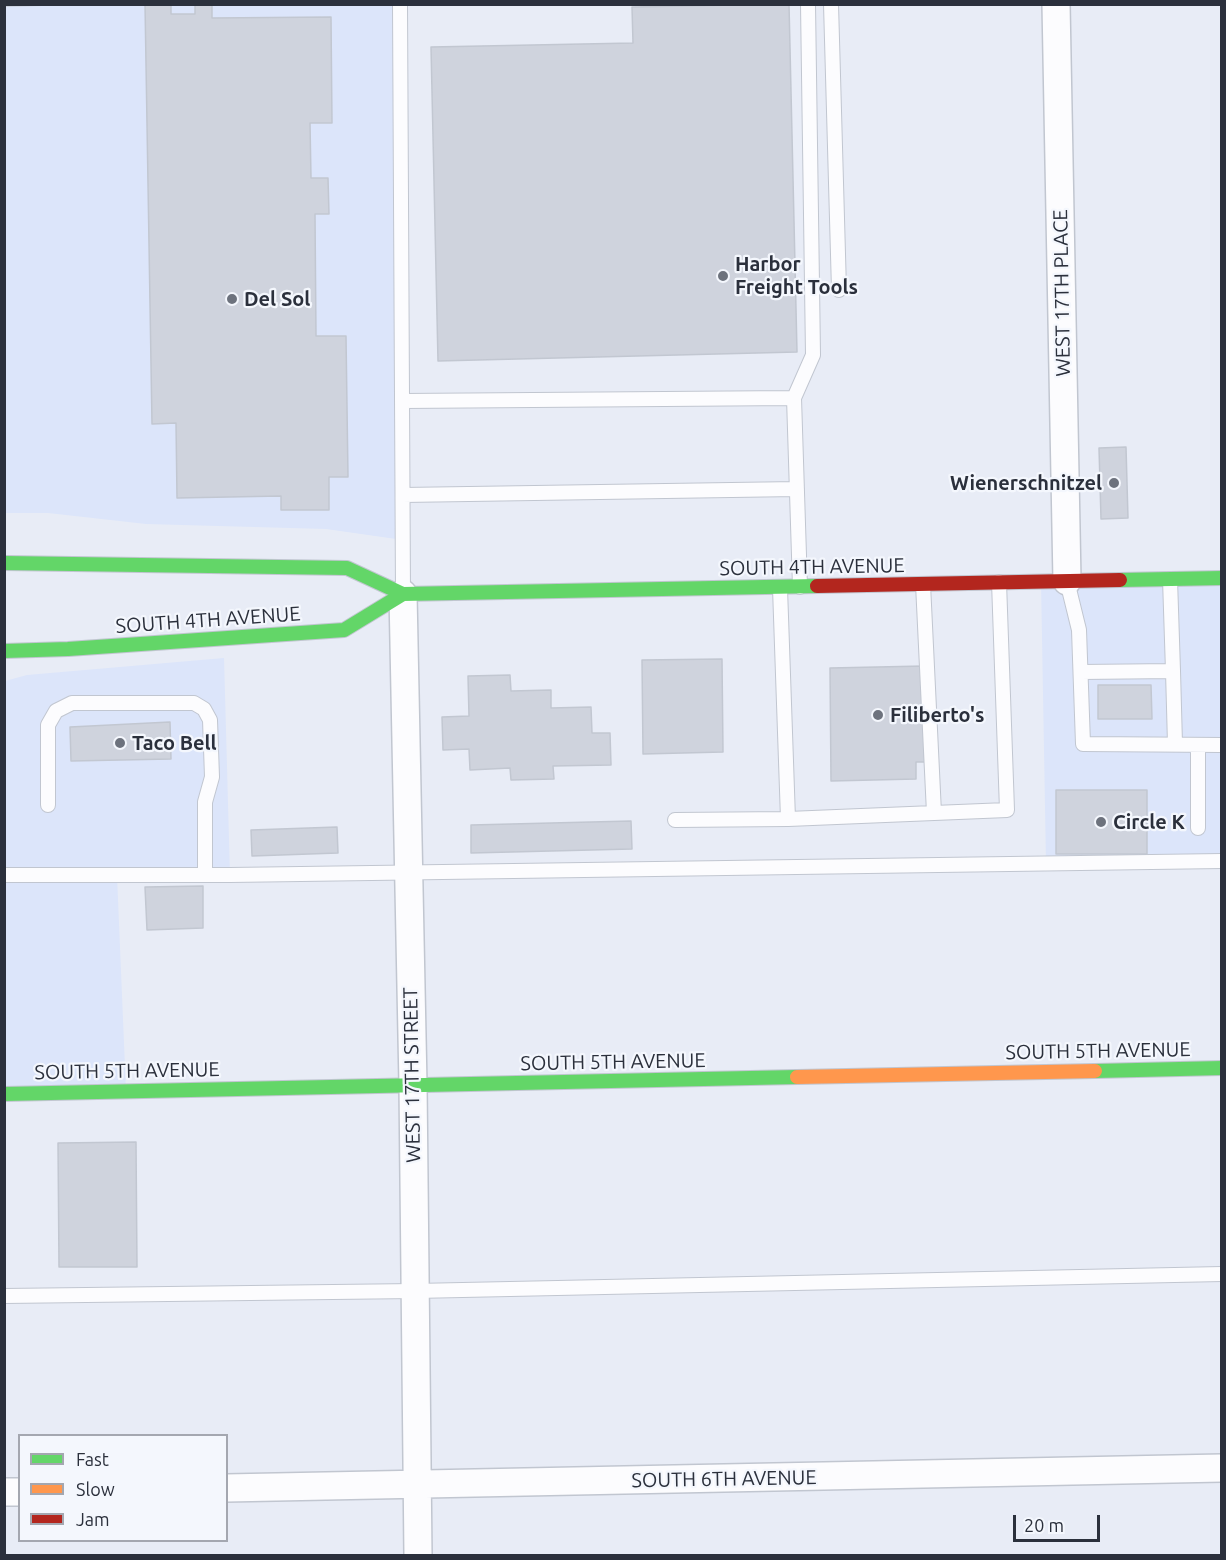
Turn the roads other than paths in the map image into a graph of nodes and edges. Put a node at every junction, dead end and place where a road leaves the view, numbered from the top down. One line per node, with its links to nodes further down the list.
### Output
1 (400, 4): 7 (lane)
2 (808, 4): 6 (lane)
3 (831, 4): 5 (lane)
4 (1056, 4): 13 (street, WEST 17TH PLACE)
5 (839, 290)
6 (794, 398): 7 (lane); 8 (lane)
7 (402, 401): 9 (lane)
8 (797, 489): 9 (lane); 16 (lane)
9 (403, 495): 18 (lane)
10 (4, 563): 18 (main road, SOUTH 4TH AVENUE)
11 (1221, 578): 12 (main road, SOUTH 4TH AVENUE)
12 (1170, 579): 13 (main road, SOUTH 4TH AVENUE); 20 (lane)
13 (1067, 580): 14 (main road, SOUTH 4TH AVENUE); 21 (lane)
14 (999, 582): 15 (main road, SOUTH 4TH AVENUE); 26 (lane)
15 (923, 584): 16 (main road, SOUTH 4TH AVENUE); 26 (lane)
16 (800, 587): 17 (main road, SOUTH 4TH AVENUE)
17 (780, 588): 18 (main road, SOUTH 4TH AVENUE); 27 (lane)
18 (404, 594): 19 (main road, SOUTH 4TH AVENUE); 31 (street, WEST 17TH STREET)
19 (4, 651)
20 (1173, 671): 21 (lane); 22 (lane)
21 (1081, 672): 22 (lane)
22 (1175, 744): 23 (lane)
23 (1198, 745): 24 (lane); 29 (lane)
24 (1221, 745)
25 (48, 805): 33 (lane)
26 (934, 813): 27 (lane)
27 (788, 819): 28 (lane)
28 (675, 820)
29 (1198, 828)
30 (1221, 861): 31 (lane)
31 (408, 873): 33 (lane); 35 (street, WEST 17TH STREET)
32 (4, 875): 33 (lane)
33 (206, 875)
34 (1221, 1068): 35 (main road, SOUTH 5TH AVENUE)
35 (413, 1085): 36 (main road, SOUTH 5TH AVENUE); 38 (street, WEST 17TH STREET)
36 (4, 1094)
37 (1221, 1274): 38 (lane)
38 (415, 1291): 39 (lane); 41 (street, WEST 17TH STREET)
39 (4, 1296)
40 (1221, 1468): 41 (street, SOUTH 6TH AVENUE)
41 (417, 1485): 42 (street, SOUTH 6TH AVENUE); 43 (street, WEST 17TH STREET)
42 (228, 1488)
43 (418, 1556)

